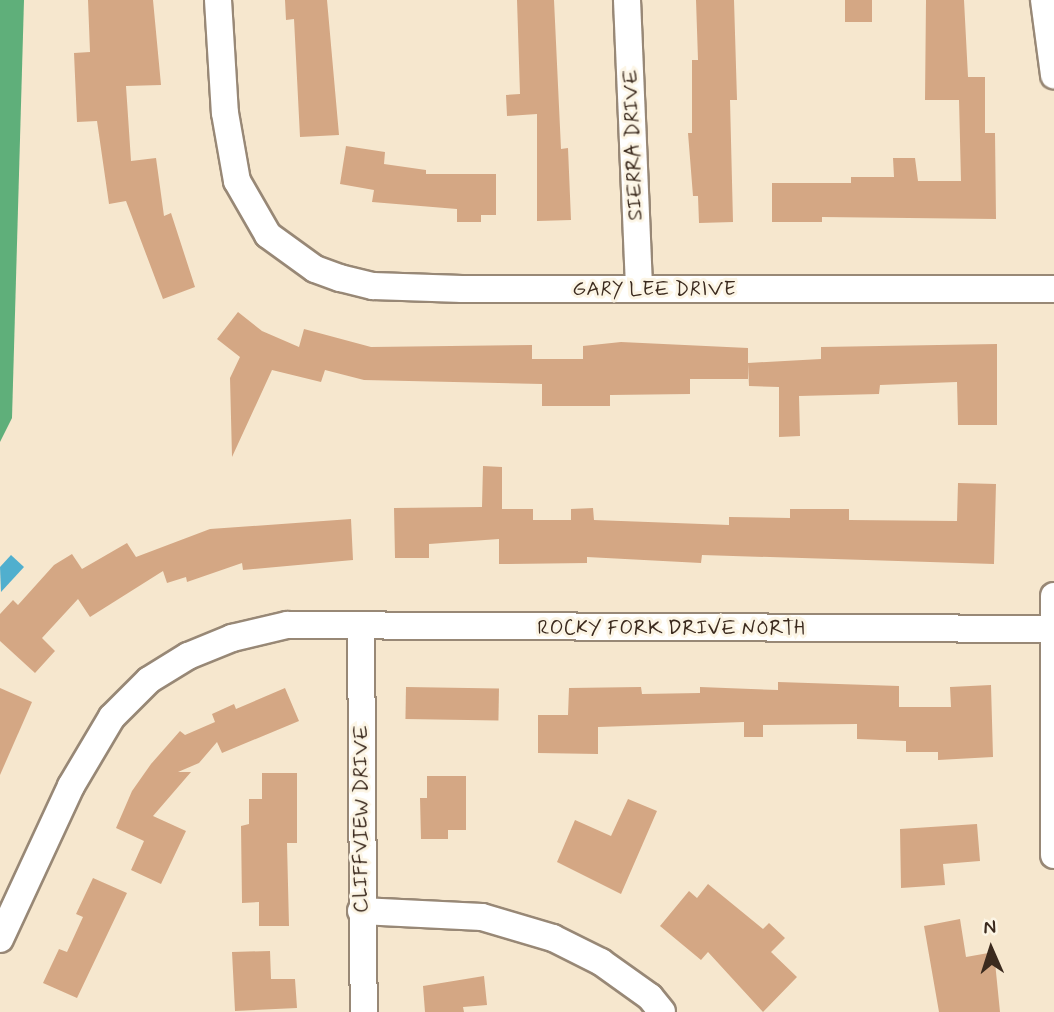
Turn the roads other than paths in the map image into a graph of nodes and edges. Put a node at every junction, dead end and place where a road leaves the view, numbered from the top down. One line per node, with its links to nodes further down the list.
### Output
1 (218, 0): 5 (street, GARY LEE DRIVE)
2 (627, 0): 5 (street, SIERRA DRIVE)
3 (1044, 0): 4 (street)
4 (1054, 75)
5 (639, 289): 6 (street, GARY LEE DRIVE)
6 (1054, 289)
7 (1054, 596): 9 (street)
8 (361, 625): 9 (street, ROCKY FORK DRIVE NORTH); 11 (street, CLIFFVIEW DRIVE); 12 (street, ROCKY FORK DRIVE NORTH)
9 (1054, 629): 10 (street)
10 (1054, 855)
11 (361, 911): 13 (street, CLIFFVIEW DRIVE); 14 (street)
12 (0, 939)
13 (364, 1012)
14 (662, 1012)

